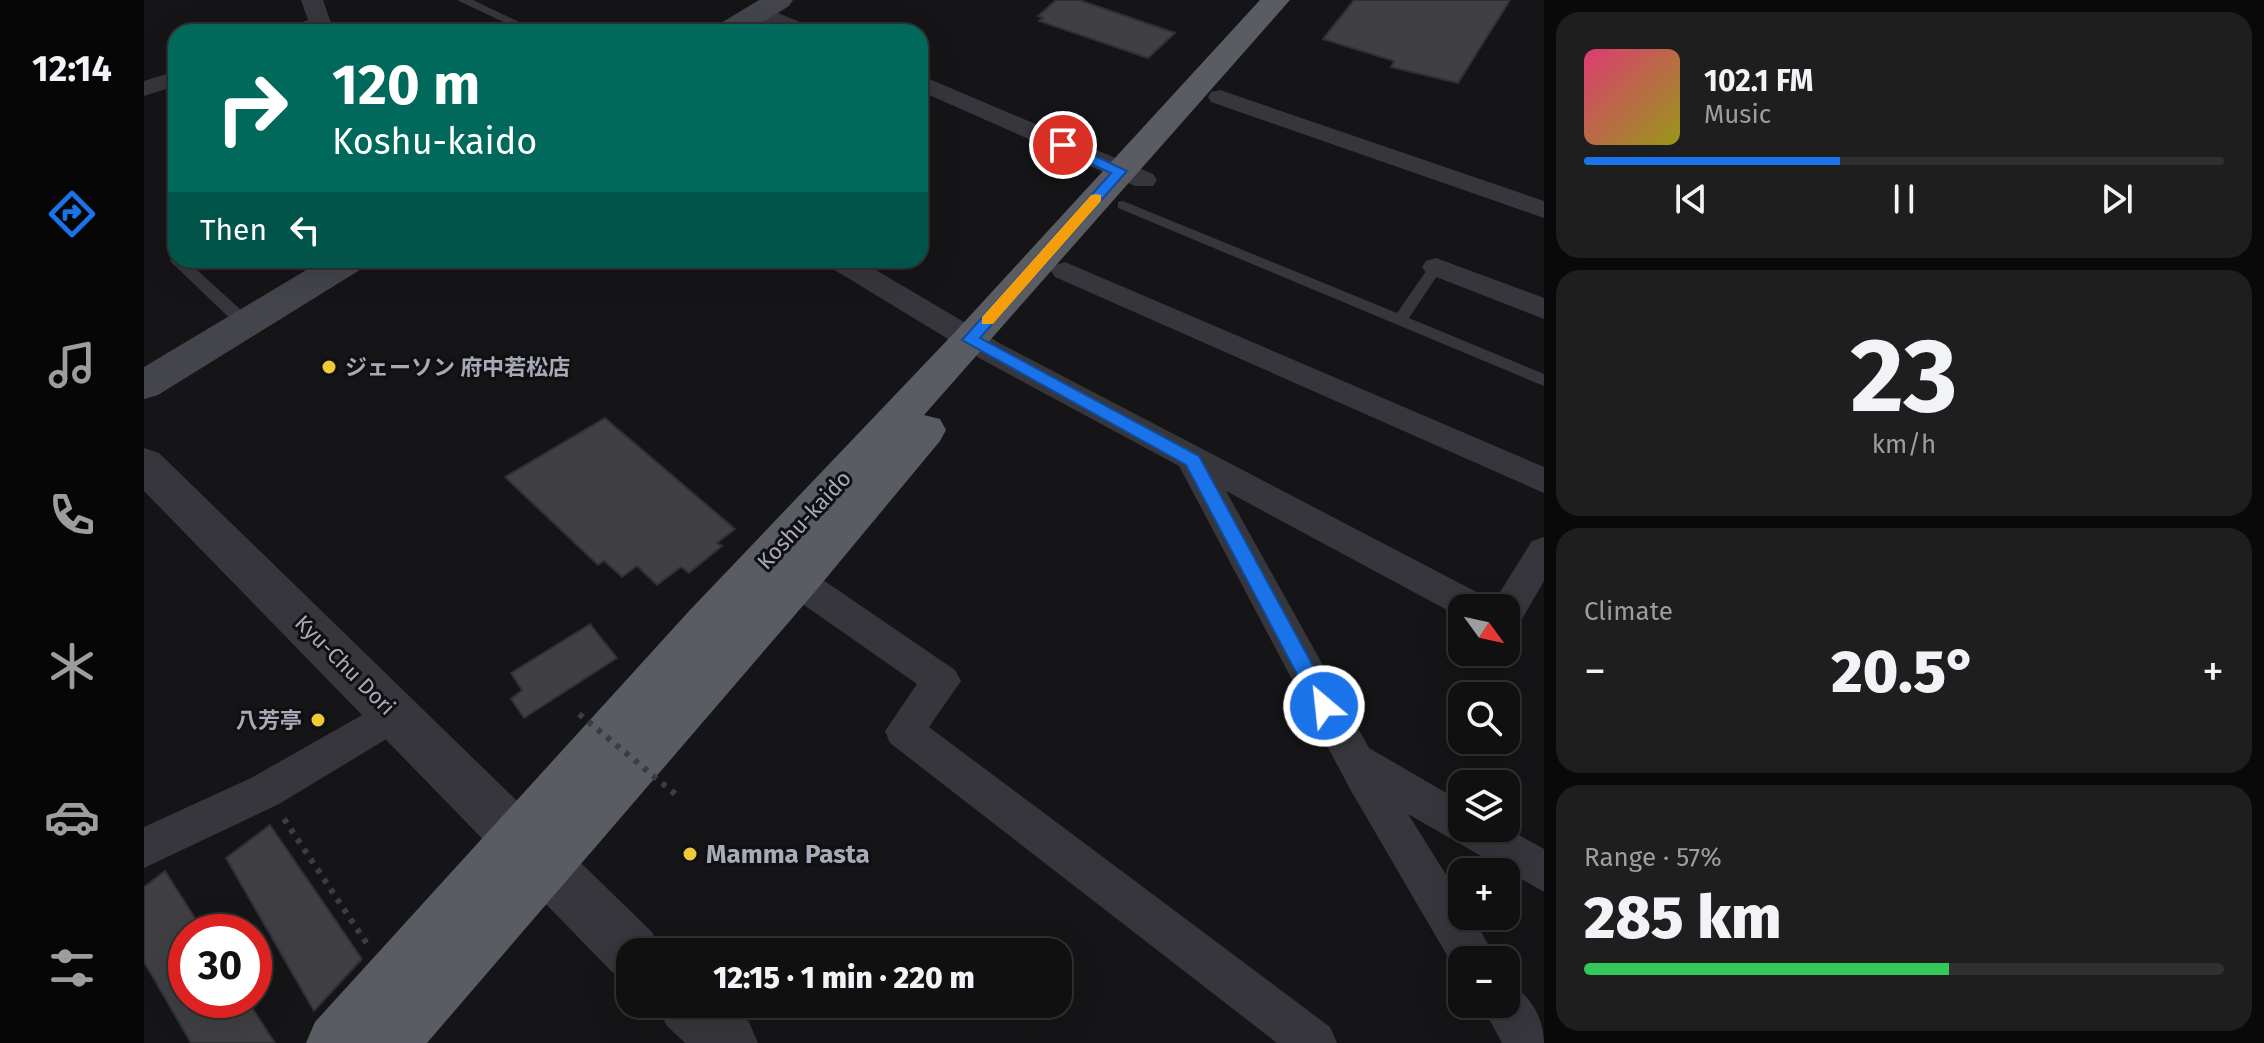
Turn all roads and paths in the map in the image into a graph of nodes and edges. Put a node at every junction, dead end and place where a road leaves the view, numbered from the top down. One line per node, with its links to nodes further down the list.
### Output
1 (312, 0): 6 (street)
2 (463, 0): 7 (lane)
3 (1276, 0): 14 (highway, Koshu-kaido)
4 (1306, 0): 13 (highway, Koshu-kaido)
5 (769, 6): 8 (main road); 9 (street)
6 (327, 24)
7 (516, 24)
8 (739, 24)
9 (793, 24)
10 (168, 81): 12 (street)
11 (928, 86): 14 (street)
12 (144, 89)
13 (1220, 97): 14 (highway, Koshu-kaido); 15 (street)
14 (1129, 186): 20 (highway, Koshu-kaido); 22 (lane); 24 (highway, Koshu-kaido)
15 (1544, 210)
16 (1436, 267): 21 (street); 22 (lane)
17 (186, 268): 23 (lane)
18 (337, 268): 23 (main road)
19 (851, 268): 24 (street)
20 (1065, 271): 24 (highway, Koshu-kaido); 29 (street)
21 (1544, 309)
22 (1400, 320): 25 (lane)
23 (246, 324): 26 (main road)
24 (981, 346): 27 (street); 31 (highway, Koshu-kaido); 42 (highway, Koshu-kaido)
25 (1544, 380)
26 (144, 385)
27 (1193, 461): 32 (street); 36 (street)
28 (144, 464): 34 (street, Kyu-Chu Dori)
29 (1544, 481)
30 (1544, 551): 33 (street)
31 (797, 581): 42 (highway, Koshu-kaido); 52 (street)
32 (1448, 594)
33 (1518, 594)
34 (394, 714): 37 (street); 42 (street, Kyu-Chu Dori)
35 (579, 714): 38 (path, bridge)
36 (1353, 760): 39 (street); 45 (street)
37 (265, 791): 41 (street); 46 (path)
38 (680, 798)
39 (1448, 816)
40 (1492, 842): 43 (street)
41 (144, 848)
42 (530, 854): 44 (street, Kyu-Chu Dori); 46 (highway, Koshu-kaido); 50 (highway, Koshu-kaido)
43 (1544, 872)
44 (617, 938)
45 (1466, 946)
46 (391, 981): 49 (highway, Koshu-kaido)
47 (702, 1018): 51 (street)
48 (1513, 1018): 53 (street)
49 (336, 1043)
50 (388, 1043)
51 (728, 1043)
52 (1314, 1043)
53 (1529, 1043)

